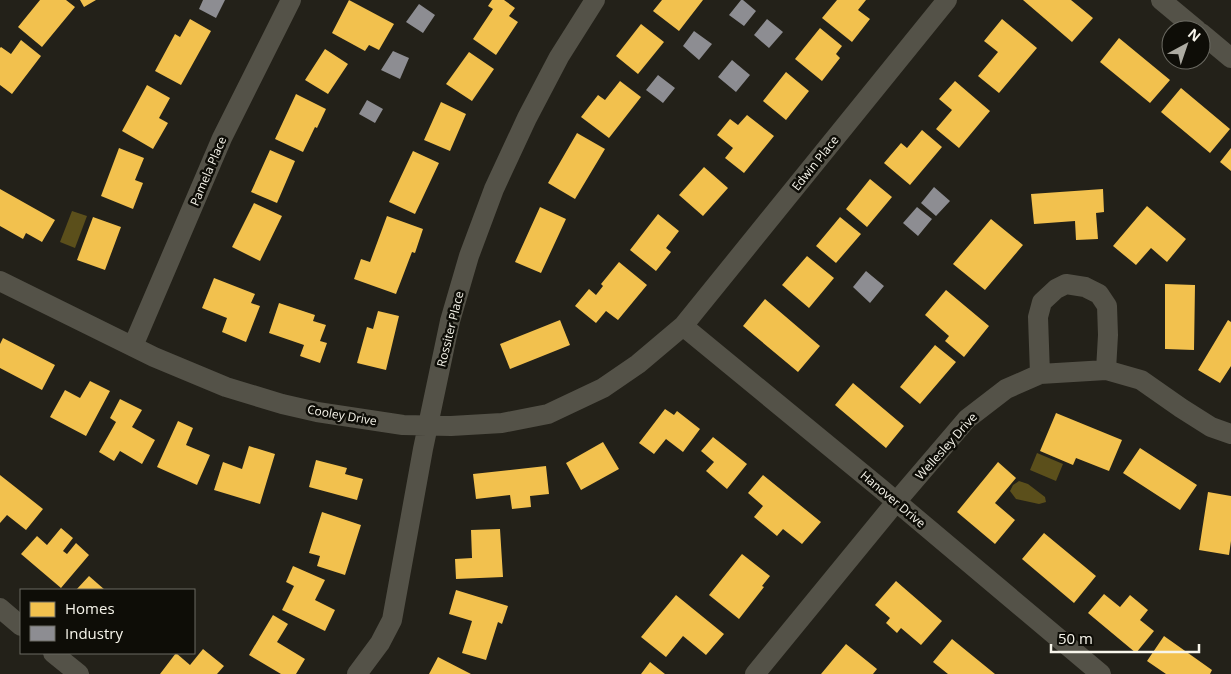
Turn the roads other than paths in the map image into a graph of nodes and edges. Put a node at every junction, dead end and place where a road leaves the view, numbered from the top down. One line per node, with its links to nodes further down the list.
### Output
1 (290, 0): 10 (street, Pamela Place)
2 (595, 0): 13 (street, Rossiter Place)
3 (947, 0): 9 (street, Edwin Place)
4 (1161, 0): 5 (street)
5 (1185, 20)
6 (1211, 41): 7 (street)
7 (1231, 58)
8 (0, 281): 10 (street, Cooley Drive)
9 (683, 326): 13 (street, Cooley Drive); 15 (street, Hanover Drive)
10 (133, 346): 13 (street, Cooley Drive)
11 (1106, 370): 12 (street, Wellesley Drive); 12 (street); 14 (street, Wellesley Drive)
12 (1040, 374): 15 (street, Wellesley Drive)
13 (428, 426): 20 (street, Rossiter Place)
14 (1231, 434)
15 (896, 502): 21 (street, Wellesley Drive); 22 (street, Hanover Drive)
16 (0, 608): 17 (street)
17 (20, 625)
18 (54, 654): 19 (street)
19 (79, 674)
20 (357, 674)
21 (755, 674)
22 (1101, 674)

